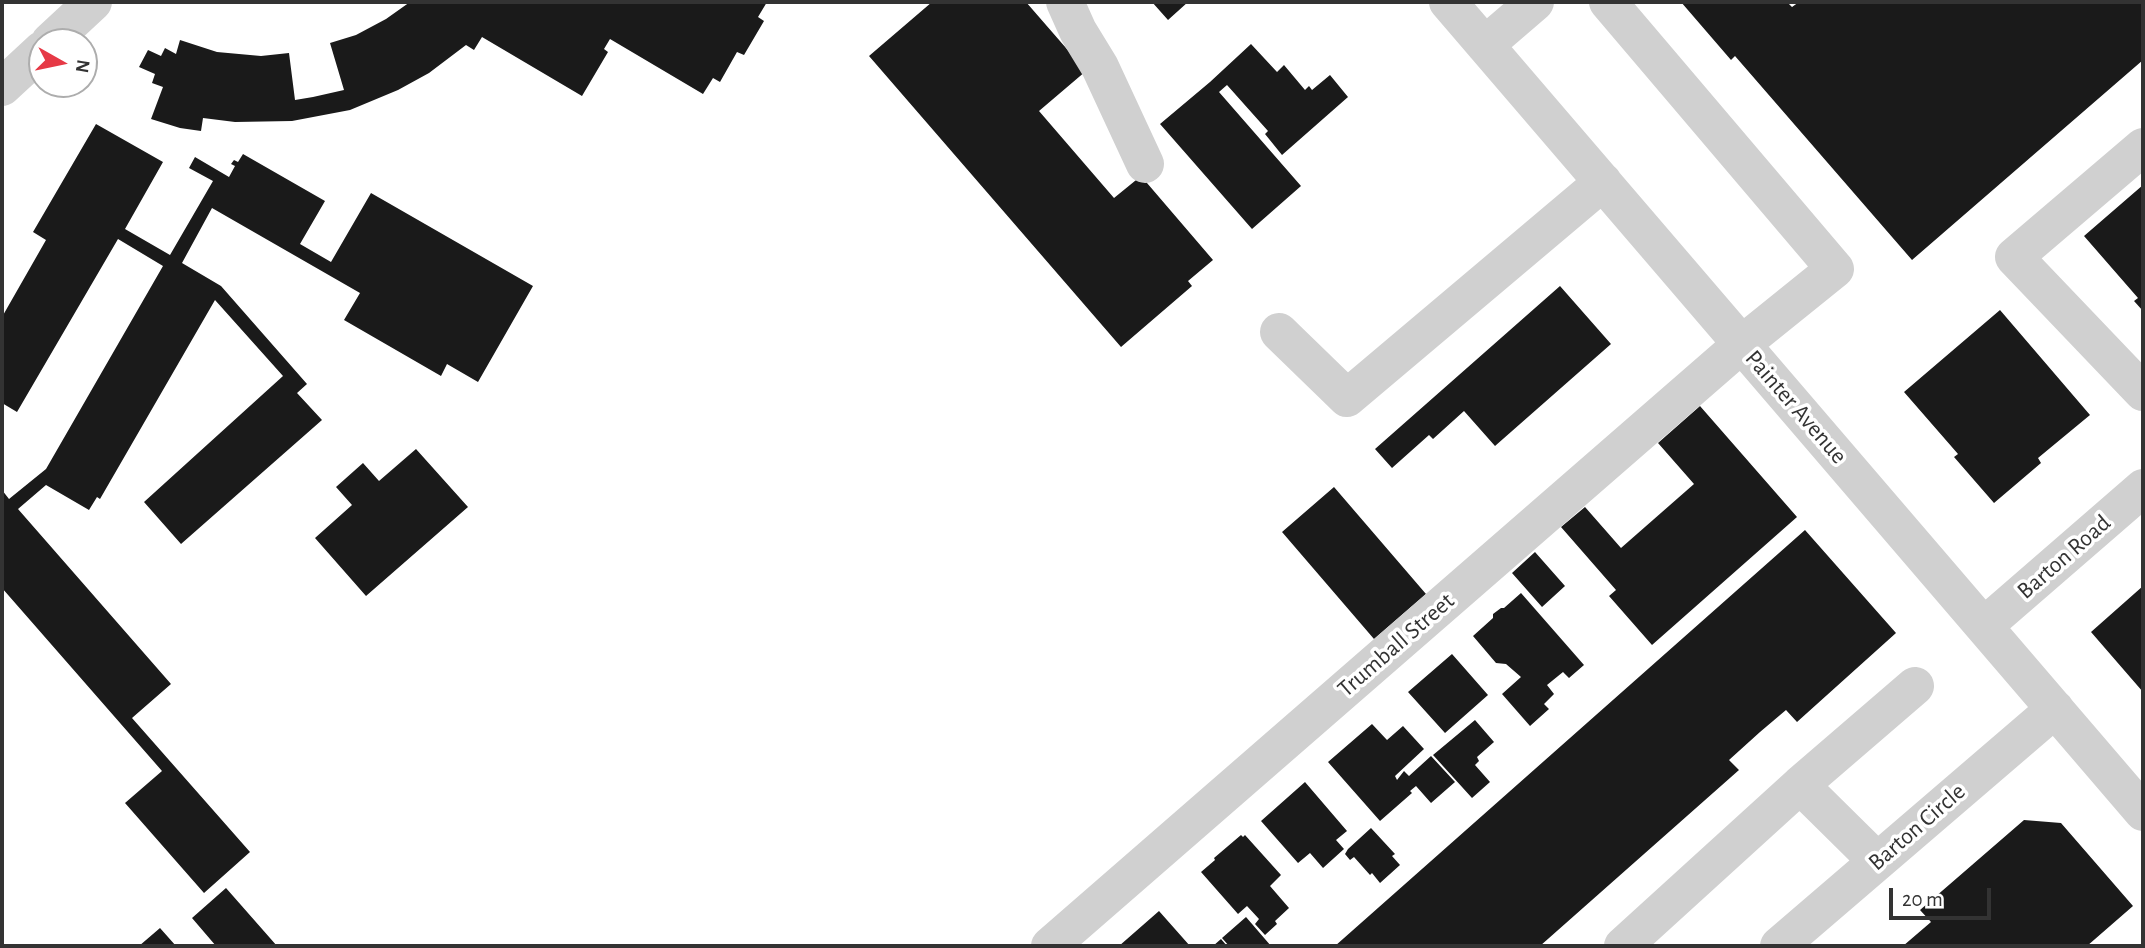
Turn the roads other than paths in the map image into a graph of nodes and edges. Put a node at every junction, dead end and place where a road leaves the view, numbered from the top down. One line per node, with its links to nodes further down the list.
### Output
1 (93, 2): 6 (street)
2 (1065, 2): 11 (street)
3 (1448, 2): 7 (street, Painter Avenue)
4 (1535, 2): 7 (street)
5 (1608, 2): 14 (street, Trumball Street)
6 (65, 28)
7 (1485, 45): 12 (street, Painter Avenue)
8 (28, 63): 9 (street)
9 (2, 87)
10 (2143, 147): 15 (street)
11 (1145, 164)
12 (1603, 182): 13 (street); 14 (street, Painter Avenue)
13 (1279, 332)
14 (1742, 344): 17 (street, Painter Avenue); 23 (street, Trumball Street)
15 (2143, 392)
16 (2143, 488): 17 (street, Barton Road)
17 (1984, 626): 19 (street, Painter Avenue)
18 (1915, 686): 20 (street)
19 (2055, 709): 21 (street, Painter Avenue); 22 (street, Barton Circle)
20 (1800, 785): 22 (street); 24 (street)
21 (2143, 812)
22 (1877, 861): 25 (street, Barton Circle)
23 (1050, 946)
24 (1623, 946)
25 (1779, 946)

